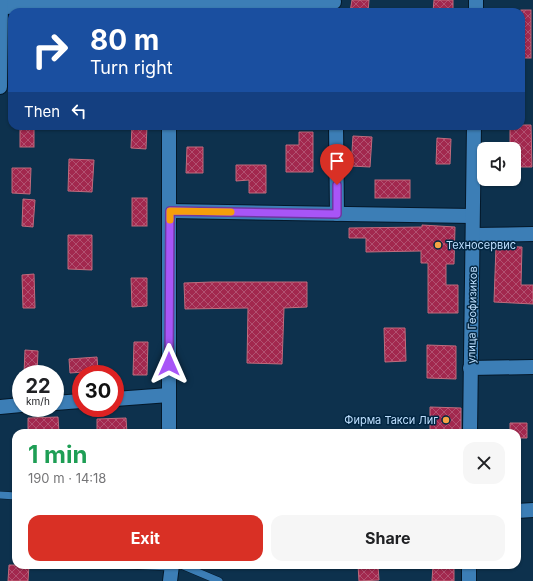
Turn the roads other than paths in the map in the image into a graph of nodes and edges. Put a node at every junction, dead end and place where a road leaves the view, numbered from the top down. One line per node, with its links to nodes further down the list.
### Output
1 (1, 5): 3 (street); 4 (street)
2 (334, 5): 3 (street)
3 (169, 8)
4 (0, 87)
5 (170, 130): 8 (street)
6 (336, 130): 9 (street)
7 (474, 130): 10 (street, улица Геофизиков)
8 (170, 211): 9 (street); 15 (street)
9 (337, 214): 10 (street)
10 (472, 216): 12 (street, улица Геофизиков)
11 (533, 234): 12 (street)
12 (474, 235): 14 (street, улица Геофизиков)
13 (533, 367): 14 (street)
14 (470, 368): 20 (street, улица Геофизиков)
15 (169, 395): 16 (street); 19 (street)
16 (124, 398)
17 (12, 406): 18 (street)
18 (0, 407)
19 (169, 429)
20 (470, 429)
21 (0, 495): 22 (lane)
22 (12, 496)
23 (533, 510): 24 (street)
24 (521, 511)
25 (149, 569): 27 (lane)
26 (469, 569): 29 (street)
27 (171, 573): 28 (lane)
28 (219, 581)
29 (469, 581)

